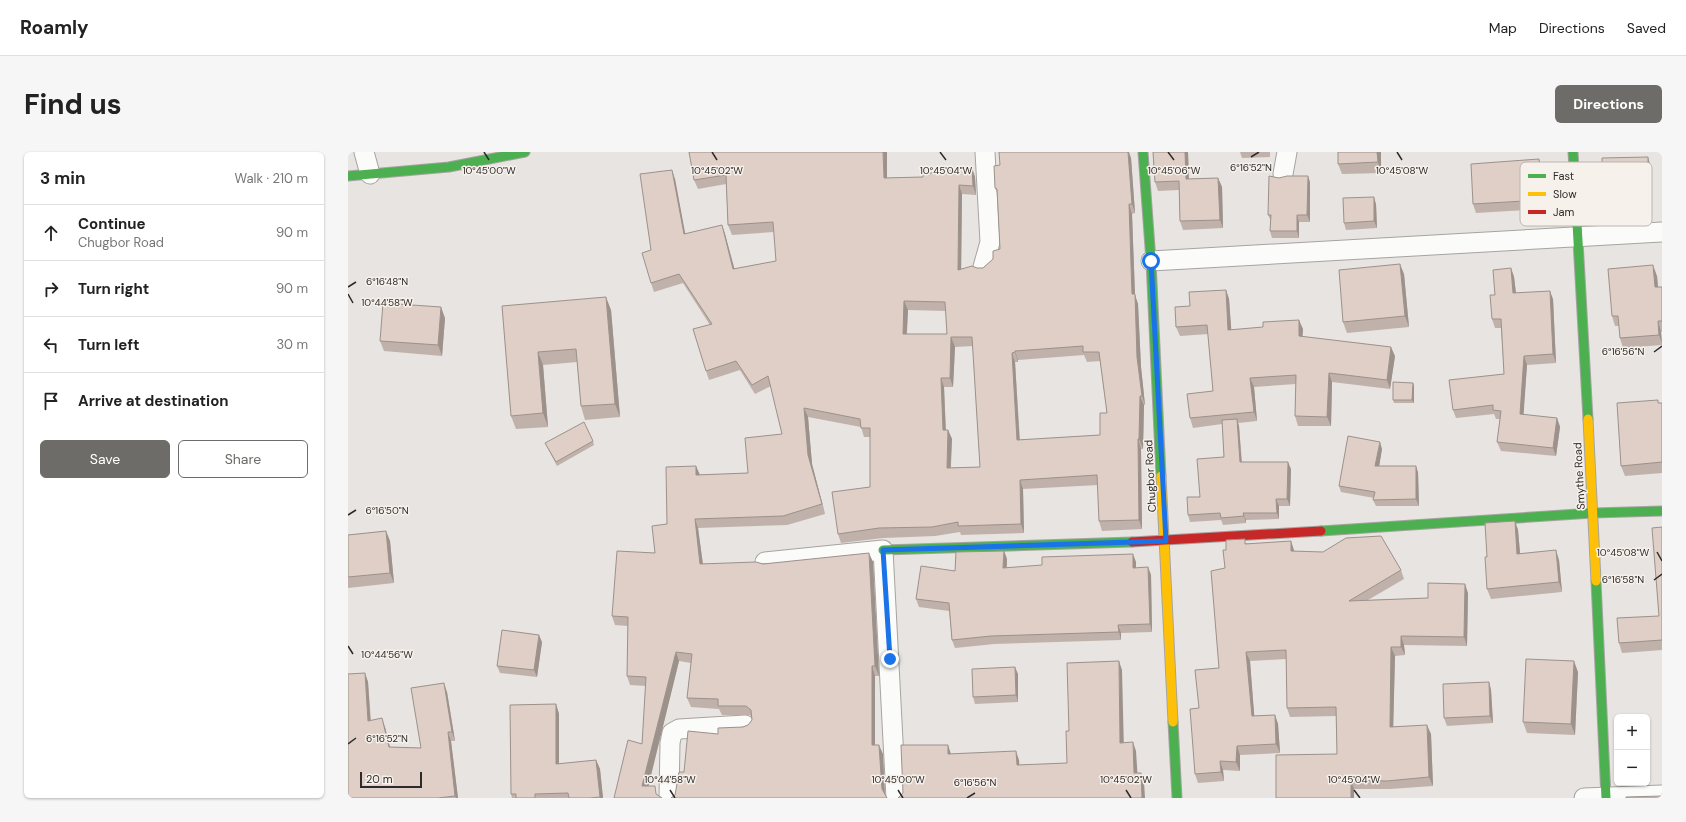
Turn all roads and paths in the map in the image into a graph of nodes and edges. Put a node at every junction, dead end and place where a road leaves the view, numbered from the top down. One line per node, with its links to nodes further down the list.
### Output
1 (364, 152): 8 (street)
2 (522, 152): 8 (street)
3 (985, 152): 15 (street)
4 (1143, 152): 14 (street, Chugbor Road)
5 (1287, 152): 9 (street)
6 (1573, 152): 7 (street, Smythe Road)
7 (1574, 162)
8 (370, 174): 10 (street)
9 (1283, 174)
10 (348, 176)
11 (1578, 226): 13 (street, Smythe Road)
12 (1662, 232): 13 (street)
13 (1579, 237): 14 (street); 17 (street, Smythe Road)
14 (1151, 261): 18 (street, Chugbor Road)
15 (983, 267)
16 (1662, 510): 17 (street)
17 (1592, 513): 18 (street); 23 (street, Smythe Road)
18 (1166, 541): 19 (street); 26 (street, Chugbor Road)
19 (883, 550): 20 (street); 25 (street)
20 (765, 562)
21 (745, 725): 24 (street)
22 (1662, 795): 23 (street)
23 (1606, 797): 27 (street)
24 (669, 798)
25 (896, 798)
26 (1177, 798)
27 (1584, 798)

